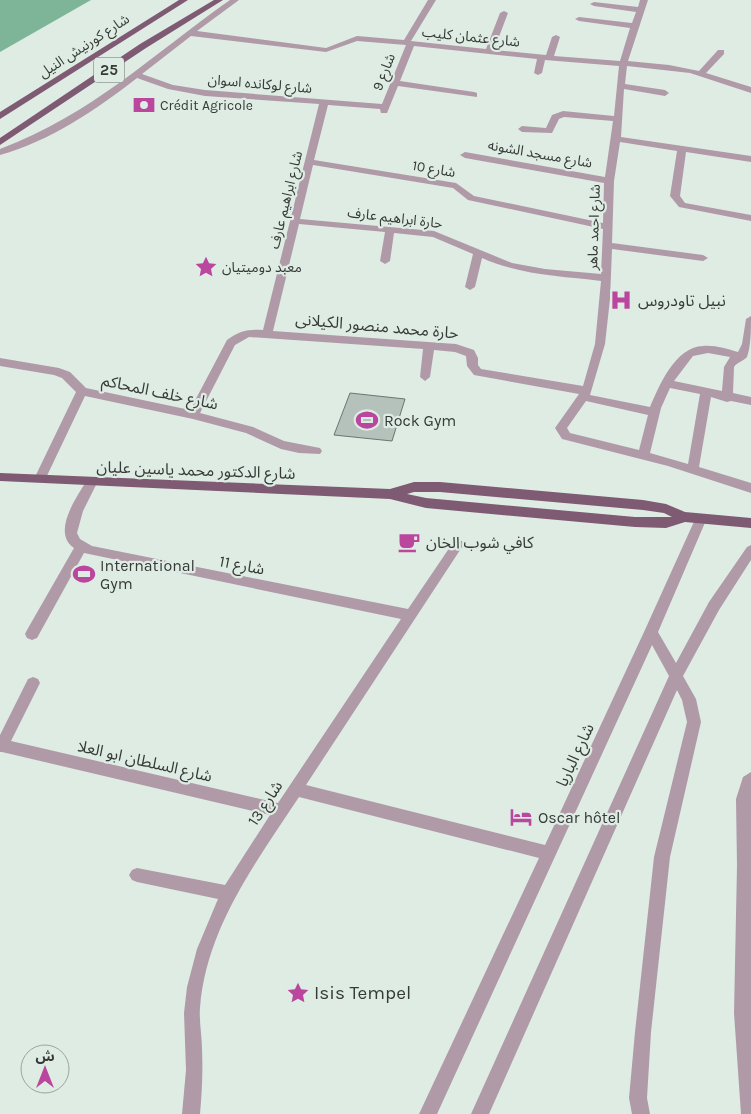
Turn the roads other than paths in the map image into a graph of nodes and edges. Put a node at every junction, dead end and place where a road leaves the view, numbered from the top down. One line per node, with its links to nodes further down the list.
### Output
1 (184, 0): 28 (main road, شارع كورنيش النيل / 25)
2 (218, 0): 32 (main road, شارع كورنيش النيل / 25)
3 (235, 0): 11 (street)
4 (432, 0): 13 (street, شارع 9)
5 (644, 0): 7 (street, شارع احمد ماهر)
6 (594, 4): 7 (street)
7 (641, 10): 10 (street, شارع احمد ماهر)
8 (504, 12): 15 (street)
9 (579, 19): 10 (street)
10 (635, 26): 17 (street, شارع احمد ماهر)
11 (190, 33): 13 (street, شارع عثمان كليب); 20 (street)
12 (556, 38): 16 (street)
13 (409, 44): 15 (street, شارع عثمان كليب); 21 (street, شارع 9)
14 (721, 52): 19 (street)
15 (489, 53): 16 (street, شارع عثمان كليب)
16 (545, 58): 17 (street, شارع عثمان كليب); 18 (street)
17 (624, 63): 19 (street, شارع عثمان كليب); 22 (street, شارع احمد ماهر)
18 (538, 73)
19 (701, 74): 23 (street, شارع عثمان كليب)
20 (135, 75): 26 (street, شارع لوكانده اسوان); 34 (street)
21 (395, 82): 25 (street); 27 (street, شارع 9)
22 (620, 86): 24 (street); 29 (street, شارع احمد ماهر)
23 (751, 90)
24 (666, 93)
25 (474, 95)
26 (324, 102): 27 (street, شارع لوكانده اسوان); 37 (street, شارع ابراهيم عارف)
27 (384, 109)
28 (0, 116)
29 (618, 119): 30 (street); 31 (street, شارع احمد ماهر)
30 (522, 129)
31 (616, 139): 33 (street); 38 (street, شارع احمد ماهر)
32 (0, 142)
33 (682, 150): 36 (street); 39 (street)
34 (0, 152)
35 (465, 154): 38 (street, شارع مسجد الشونه)
36 (751, 160)
37 (309, 162): 40 (street, شارع ابراهيم عارف); 41 (street, شارع 10)
38 (609, 181): 41 (street, شارع احمد ماهر)
39 (751, 218)
40 (294, 222): 42 (street, حارة ابراهيم عارف); 50 (street, شارع ابراهيم عارف)
41 (607, 227): 43 (street, شارع احمد ماهر)
42 (390, 229): 44 (street, حارة ابراهيم عارف); 46 (street)
43 (606, 245): 45 (street); 47 (street, شارع احمد ماهر)
44 (478, 252): 47 (street, حارة ابراهيم عارف); 48 (street)
45 (703, 258)
46 (385, 260)
47 (605, 278): 58 (street, شارع احمد ماهر)
48 (470, 287)
49 (751, 319): 52 (street)
50 (267, 334): 51 (street, حارة محمد منصور الكيلانى); 62 (street, حارة محمد منصور الكيلانى)
51 (429, 346): 54 (street); 58 (street, حارة محمد منصور الكيلانى)
52 (742, 356): 55 (street); 59 (street)
53 (0, 362): 56 (street, شارع خلف المحاكم)
54 (425, 377)
55 (665, 383): 57 (street); 61 (street)
56 (82, 391): 62 (street, شارع خلف المحاكم); 67 (street)
57 (706, 393): 59 (street); 65 (street)
58 (585, 394): 61 (street); 64 (street, شارع احمد ماهر)
59 (727, 398): 60 (street)
60 (751, 401)
61 (654, 412): 64 (street)
62 (194, 415): 63 (street, شارع خلف المحاكم)
63 (316, 451)
64 (643, 456): 65 (street)
65 (693, 470): 69 (street)
66 (0, 477): 67 (main road, شارع الدكتور محمد ياسين عليان)
67 (40, 479): 68 (main road, شارع الدكتور محمد ياسين عليان)
68 (91, 482): 70 (main road, شارع الدكتور محمد ياسين عليان); 75 (street)
69 (751, 488)
70 (390, 494): 71 (main road, شارع الدكتور محمد ياسين عليان); 71 (main road, شارع الدكتور محمد ياسين عليان)
71 (684, 517): 72 (main road, شارع الدكتور محمد ياسين عليان)
72 (701, 518): 73 (main road, شارع الدكتور محمد ياسين عليان); 78 (street, شارع الباريا)
73 (751, 523)
74 (458, 544): 77 (street, شارع 13)
75 (81, 546): 77 (street, شارع 11); 79 (street)
76 (751, 550): 80 (street)
77 (410, 615): 84 (street, شارع 13)
78 (651, 632): 80 (street); 86 (street, شارع الباريا)
79 (32, 634)
80 (676, 676): 92 (street); 93 (street)
81 (33, 683): 82 (street)
82 (1, 746): 85 (street, شارع السلطان ابو العلا)
83 (751, 779): 89 (street)
84 (296, 789): 85 (street, شارع 13); 86 (street)
85 (281, 811): 88 (street, شارع 13)
86 (549, 854): 91 (street, شارع الباريا)
87 (137, 875): 88 (street)
88 (228, 894): 90 (street, شارع 13)
89 (746, 1014): 94 (street)
90 (191, 1114)
91 (428, 1114)
92 (480, 1114)
93 (641, 1114)
94 (750, 1114)

